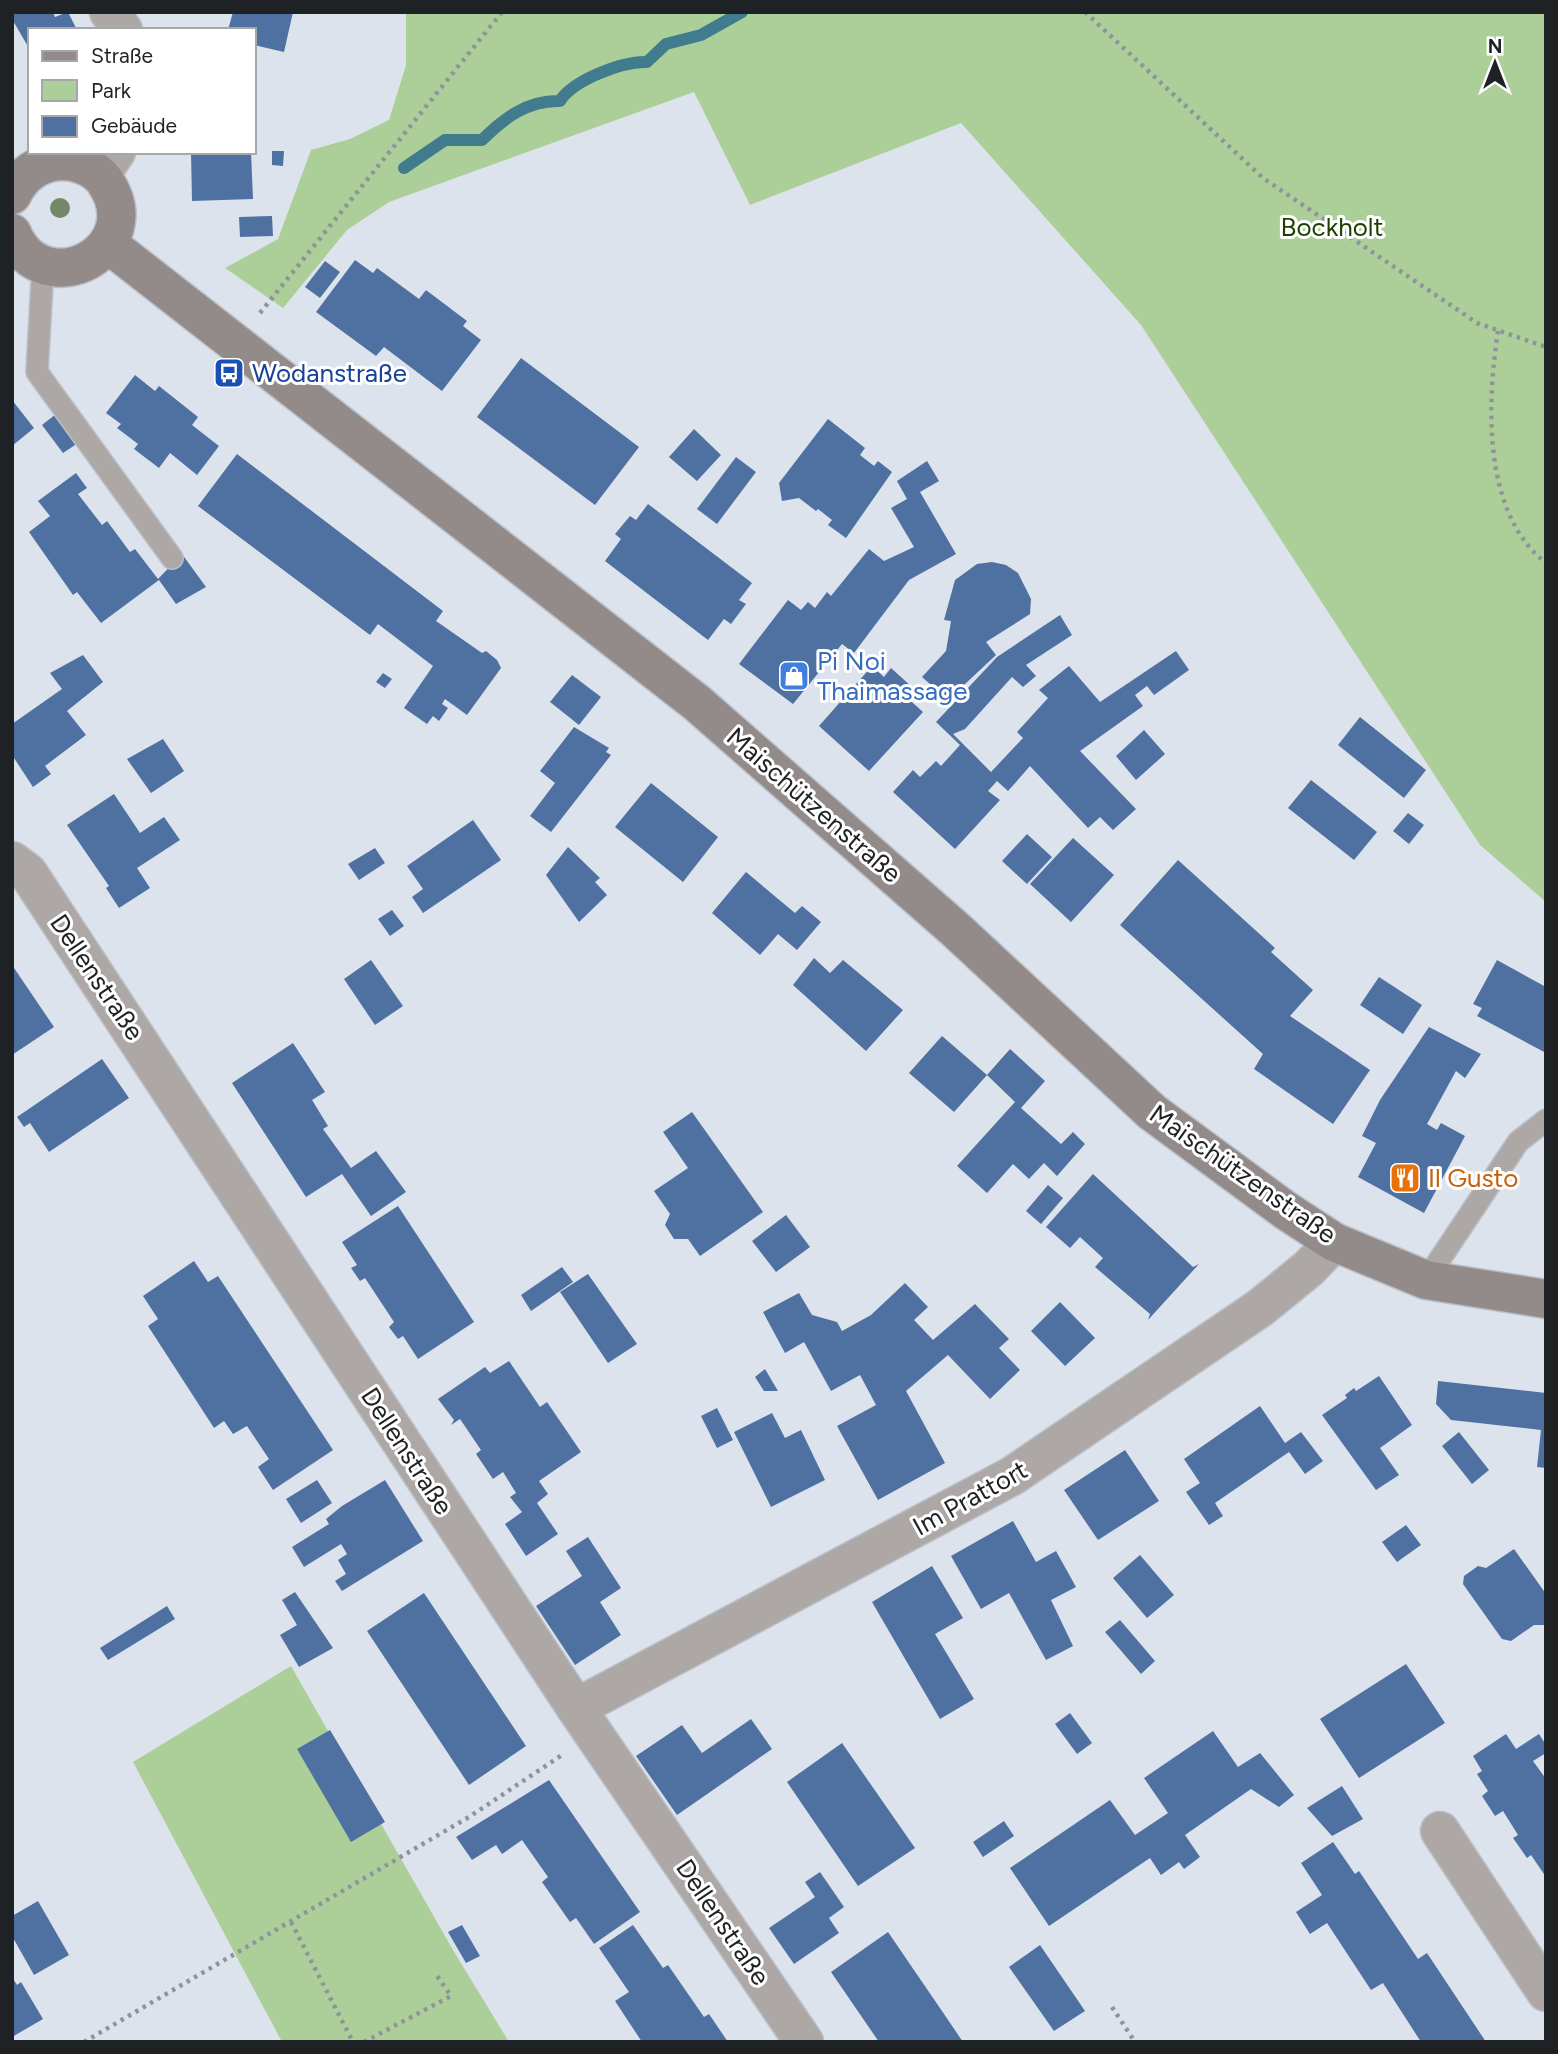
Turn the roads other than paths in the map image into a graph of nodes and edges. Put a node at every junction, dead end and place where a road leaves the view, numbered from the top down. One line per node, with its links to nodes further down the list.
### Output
1 (109, 12): 3 (street)
2 (146, 12): 4 (street)
3 (121, 28)
4 (139, 28)
5 (108, 164): 6 (street); 7 (street)
6 (12, 195)
7 (108, 244): 8 (street); 12 (street, Maischützenstraße)
8 (21, 246): 9 (lane)
9 (172, 558)
10 (12, 861): 15 (street, Dellenstraße)
11 (1546, 1120): 13 (lane)
12 (1334, 1242): 13 (street, Maischützenstraße); 15 (street, Im Prattort)
13 (1426, 1280): 14 (street, Maischützenstraße)
14 (1546, 1299)
15 (586, 1721): 18 (street, Dellenstraße)
16 (1440, 1831): 17 (street)
17 (1546, 1992)
18 (804, 2042)

